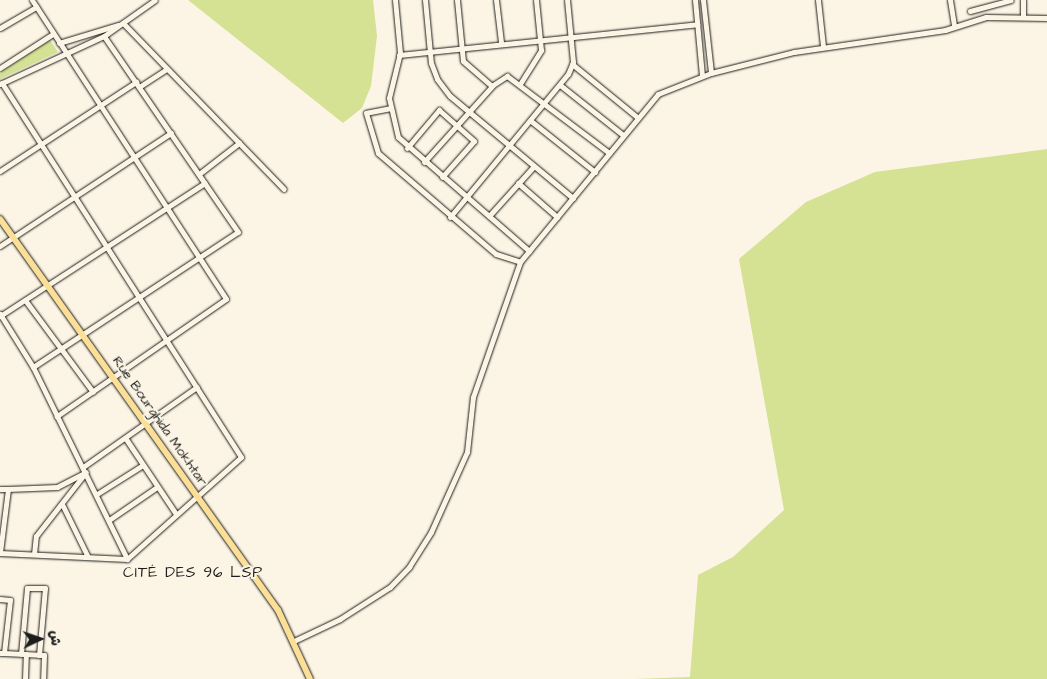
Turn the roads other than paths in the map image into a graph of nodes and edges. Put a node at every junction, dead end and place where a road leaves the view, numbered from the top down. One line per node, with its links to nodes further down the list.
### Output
1 (32, 0): 15 (street)
2 (156, 0): 19 (street)
3 (395, 0): 33 (street)
4 (425, 0): 31 (street)
5 (457, 0): 29 (street)
6 (496, 0): 28 (street)
7 (536, 0): 26 (street)
8 (568, 0): 24 (street)
9 (695, 0): 20 (street)
10 (703, 0): 37 (street)
11 (818, 0): 30 (street)
12 (950, 0): 21 (street)
13 (1011, 0): 16 (street)
14 (1023, 0): 17 (street)
15 (36, 6): 22 (street); 23 (street)
16 (970, 11)
17 (1023, 16): 18 (street); 21 (street)
18 (1047, 18)
19 (123, 23): 25 (street); 27 (street); 36 (street)
20 (697, 24): 24 (street); 38 (street)
21 (954, 25): 30 (street)
22 (1, 26)
23 (54, 34): 27 (street); 35 (street)
24 (570, 35): 26 (street); 34 (street)
25 (104, 36): 32 (street); 40 (street)
26 (540, 38): 28 (street); 41 (street)
27 (59, 42): 32 (street)
28 (501, 42): 29 (street)
29 (462, 45): 31 (street); 43 (street)
30 (823, 46): 37 (street)
31 (430, 50): 33 (street); 47 (street)
32 (67, 54): 39 (street); 45 (street)
33 (399, 55): 46 (street)
34 (572, 64): 42 (street); 48 (street)
35 (0, 68)
36 (167, 69): 40 (street); 53 (street)
37 (711, 73): 38 (street)
38 (702, 75): 48 (street)
39 (1, 83): 54 (street)
40 (138, 84): 45 (street); 51 (street)
41 (520, 84): 43 (street); 44 (street)
42 (560, 85): 44 (street); 52 (street)
43 (492, 86): 47 (street)
44 (546, 104): 49 (street); 57 (street)
45 (100, 106): 54 (street); 58 (street)
46 (391, 108): 56 (street); 73 (street)
47 (471, 111): 50 (street); 55 (street)
48 (637, 117): 52 (street)
49 (531, 121): 55 (street); 62 (street)
50 (457, 126): 56 (street); 59 (street); 64 (street)
51 (171, 133): 58 (street); 63 (street)
52 (623, 134): 57 (street)
53 (239, 143): 63 (street); 67 (street)
54 (42, 144): 61 (street); 68 (street)
55 (511, 147): 60 (street); 69 (street)
56 (407, 148): 59 (street)
57 (609, 152): 62 (street)
58 (134, 158): 68 (street); 71 (street)
59 (424, 162): 64 (street)
60 (534, 166): 66 (street); 70 (street)
61 (0, 171)
62 (594, 172): 70 (street)
63 (199, 174): 65 (street)
64 (442, 177): 69 (street)
65 (205, 182): 71 (street); 80 (street)
66 (518, 183): 72 (street); 74 (street)
67 (284, 189)
68 (76, 197): 76 (street); 78 (street)
69 (466, 197): 72 (street); 73 (street)
70 (573, 198): 74 (street)
71 (167, 208): 78 (street); 80 (street)
72 (489, 216): 79 (street)
73 (450, 217): 81 (street)
74 (557, 217): 79 (street)
75 (0, 219): 76 (main road, Rue Bourghida Mokhtar)
76 (14, 237): 77 (street); 82 (main road, Rue Bourghida Mokhtar)
77 (0, 246)
78 (108, 247): 82 (street); 83 (street)
79 (529, 251): 81 (street)
80 (199, 257): 83 (street); 87 (street)
81 (520, 262): 112 (street)
82 (48, 285): 84 (street); 86 (main road, Rue Bourghida Mokhtar)
83 (139, 297): 86 (street); 87 (street)
84 (25, 300): 85 (street); 88 (street)
85 (0, 315): 89 (street)
86 (83, 335): 88 (street); 90 (main road, Rue Bourghida Mokhtar)
87 (167, 340): 90 (street); 91 (street)
88 (61, 349): 89 (street); 92 (street)
89 (33, 367): 93 (street)
90 (114, 377): 92 (street); 94 (main road, Rue Bourghida Mokhtar)
91 (197, 387): 94 (street); 102 (street)
92 (93, 392): 93 (street)
93 (58, 416): 97 (street)
94 (147, 423): 95 (street); 102 (main road, Rue Bourghida Mokhtar)
95 (126, 439): 96 (street); 97 (street)
96 (143, 466): 99 (street); 103 (street)
97 (83, 467): 98 (street)
98 (86, 472): 101 (street); 103 (street); 104 (street)
99 (157, 487): 105 (street); 106 (street)
100 (0, 489): 101 (street)
101 (8, 489): 107 (street)
102 (196, 493): 105 (street); 112 (main road, Rue Bourghida Mokhtar)
103 (97, 494): 106 (street)
104 (62, 504): 108 (street); 109 (street)
105 (176, 514): 110 (street)
106 (109, 520): 110 (street)
107 (0, 552): 108 (street)
108 (34, 554): 109 (street)
109 (88, 558): 110 (street)
110 (127, 560)
111 (0, 599): 113 (street)
112 (296, 640): 118 (main road, Rue Bourghida Mokhtar)
113 (2, 653): 114 (street)
114 (24, 654): 115 (street); 115 (street); 116 (street)
115 (39, 655): 117 (street)
116 (25, 679)
117 (43, 679)
118 (310, 679)

